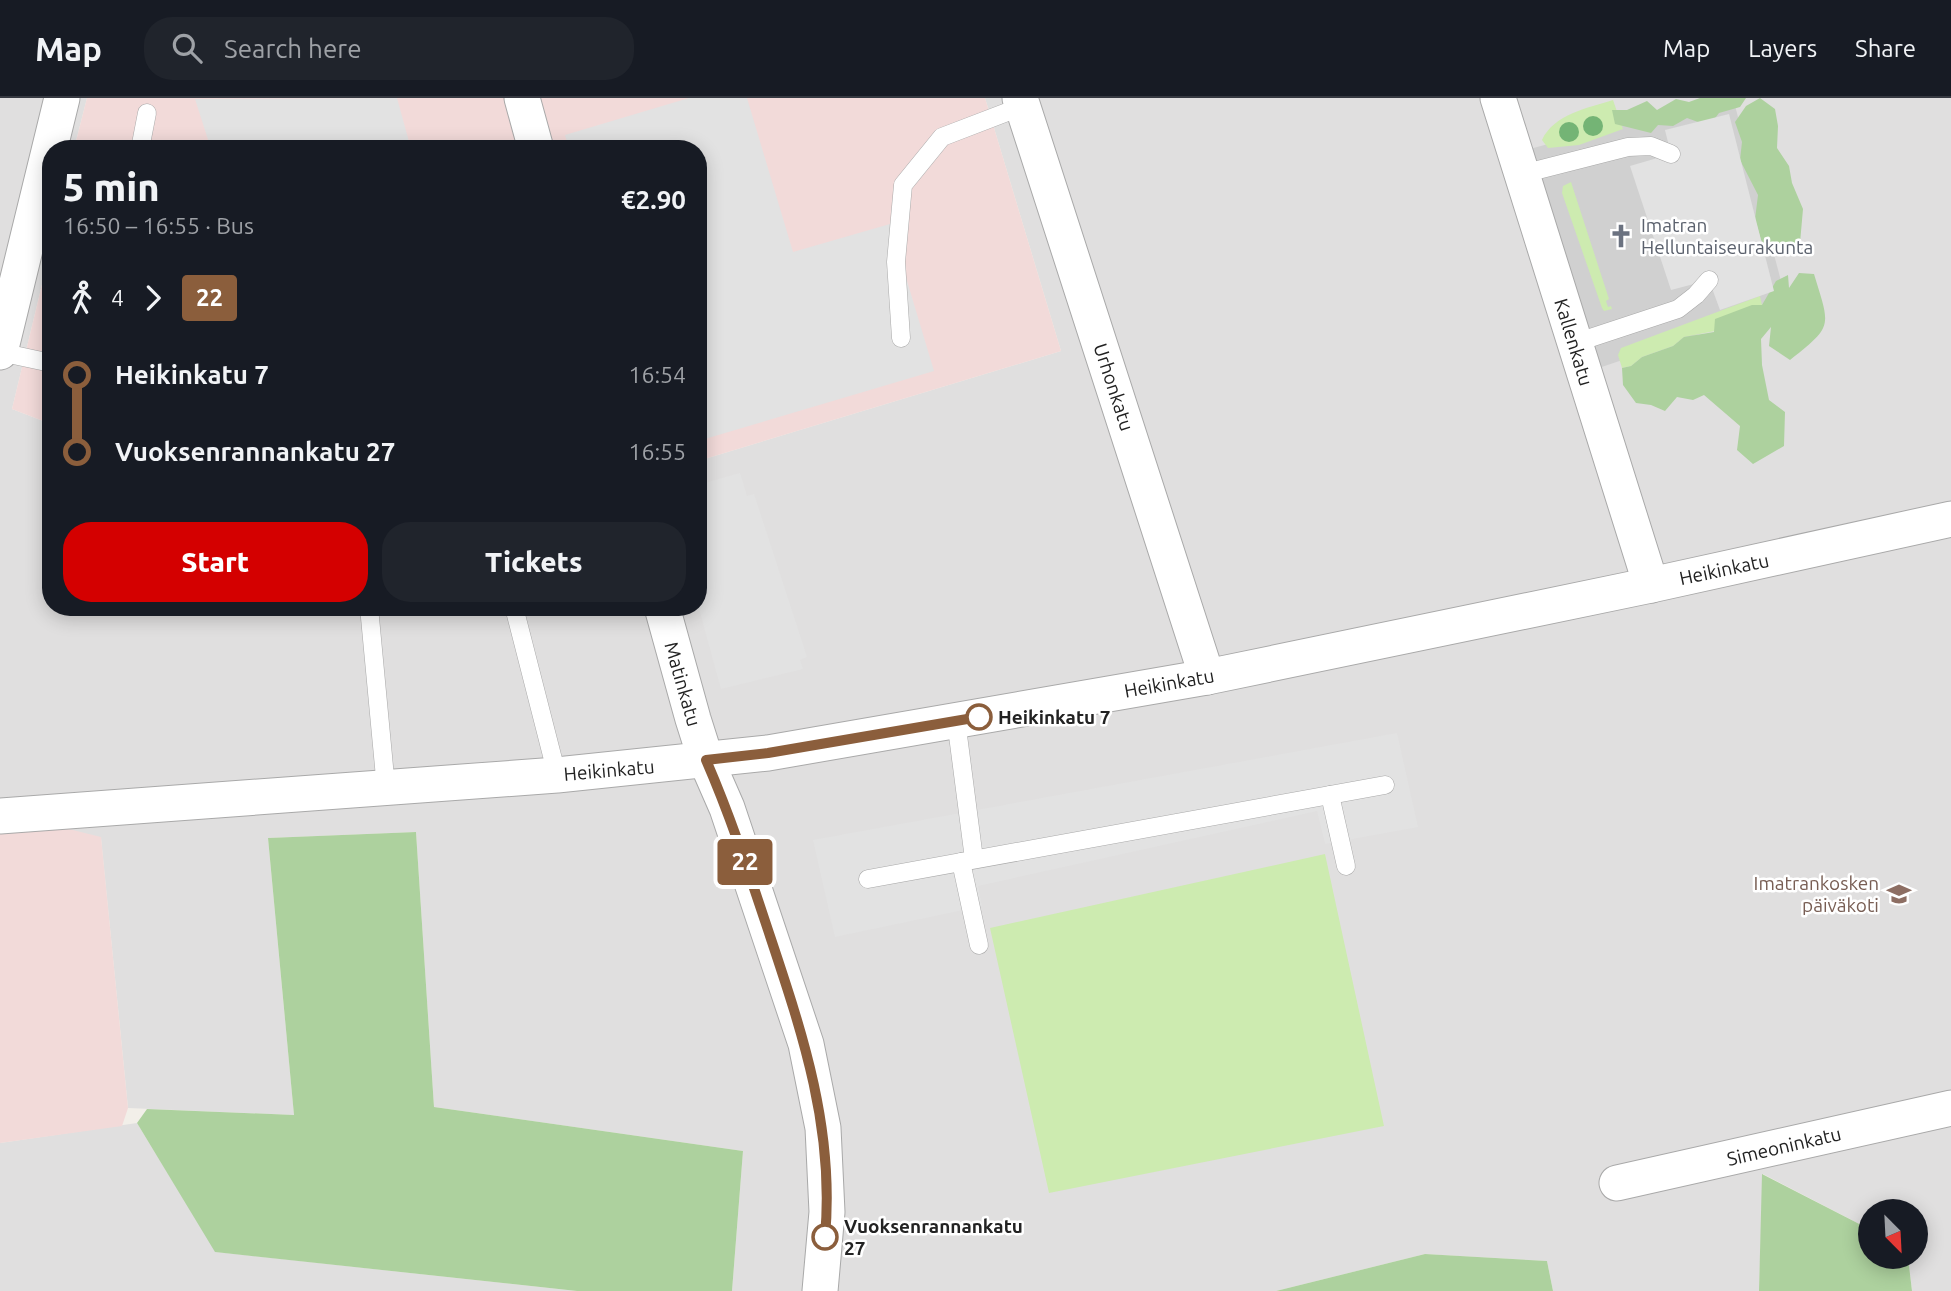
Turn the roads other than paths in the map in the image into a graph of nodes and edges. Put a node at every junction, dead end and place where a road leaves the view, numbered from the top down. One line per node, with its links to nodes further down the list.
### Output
1 (62, 98): 6 (street)
2 (522, 98): 8 (street)
3 (1498, 98): 10 (street, Kallenkatu)
4 (1021, 102): 13 (lane); 22 (street, Urhonkatu)
5 (146, 113): 7 (lane)
6 (52, 140)
7 (142, 140)
8 (534, 140)
9 (1671, 154): 10 (lane)
10 (1522, 174): 14 (street, Kallenkatu)
11 (42, 180): 15 (street)
12 (1709, 280): 14 (lane)
13 (901, 338)
14 (1574, 343): 18 (street, Kallenkatu)
15 (0, 352): 16 (lane)
16 (42, 361)
17 (1951, 519): 18 (street, Heikinkatu)
18 (1651, 585): 22 (street, Heikinkatu)
19 (370, 616): 27 (lane)
20 (516, 616): 25 (lane)
21 (665, 616): 24 (street, Matinkatu)
22 (1208, 677): 23 (street, Heikinkatu)
23 (956, 720): 24 (street, Heikinkatu); 30 (lane)
24 (706, 760): 25 (street, Heikinkatu); 36 (street, Matinkatu)
25 (557, 775): 27 (street, Heikinkatu)
26 (1385, 785): 28 (lane)
27 (386, 788): 29 (street, Heikinkatu)
28 (1331, 794): 30 (lane); 31 (lane)
29 (0, 816)
30 (967, 860): 32 (lane); 33 (lane)
31 (1346, 866)
32 (868, 879)
33 (979, 945)
34 (1951, 1108): 35 (street, Simeoninkatu)
35 (1617, 1183)
36 (820, 1291)

